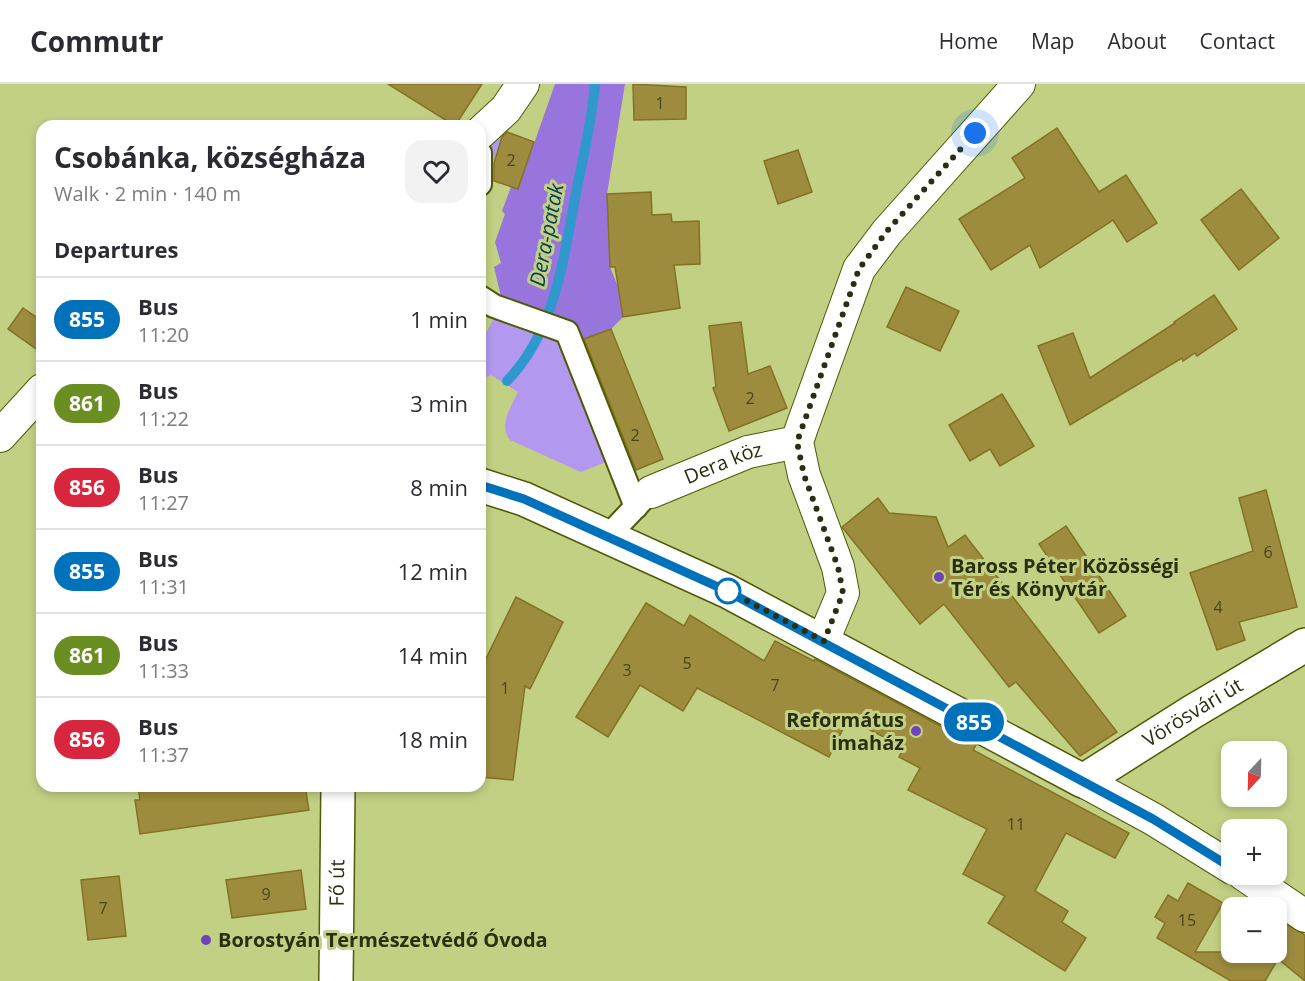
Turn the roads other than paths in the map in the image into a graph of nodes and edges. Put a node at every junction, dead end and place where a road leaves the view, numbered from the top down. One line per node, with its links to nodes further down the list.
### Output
1 (523, 84): 3 (street)
2 (1019, 84): 7 (street)
3 (486, 128)
4 (486, 301): 9 (street)
5 (36, 397): 6 (street)
6 (0, 436)
7 (797, 442): 9 (street, Dera köz); 11 (street)
8 (486, 486): 10 (main road)
9 (643, 499): 10 (street)
10 (608, 536): 11 (main road)
11 (824, 641): 13 (main road)
12 (1305, 645): 13 (main road, Vörösvári út)
13 (1083, 781): 15 (street)
14 (338, 792): 18 (main road, Fő út)
15 (1221, 861)
16 (1259, 885): 17 (street)
17 (1305, 916)
18 (336, 981)

